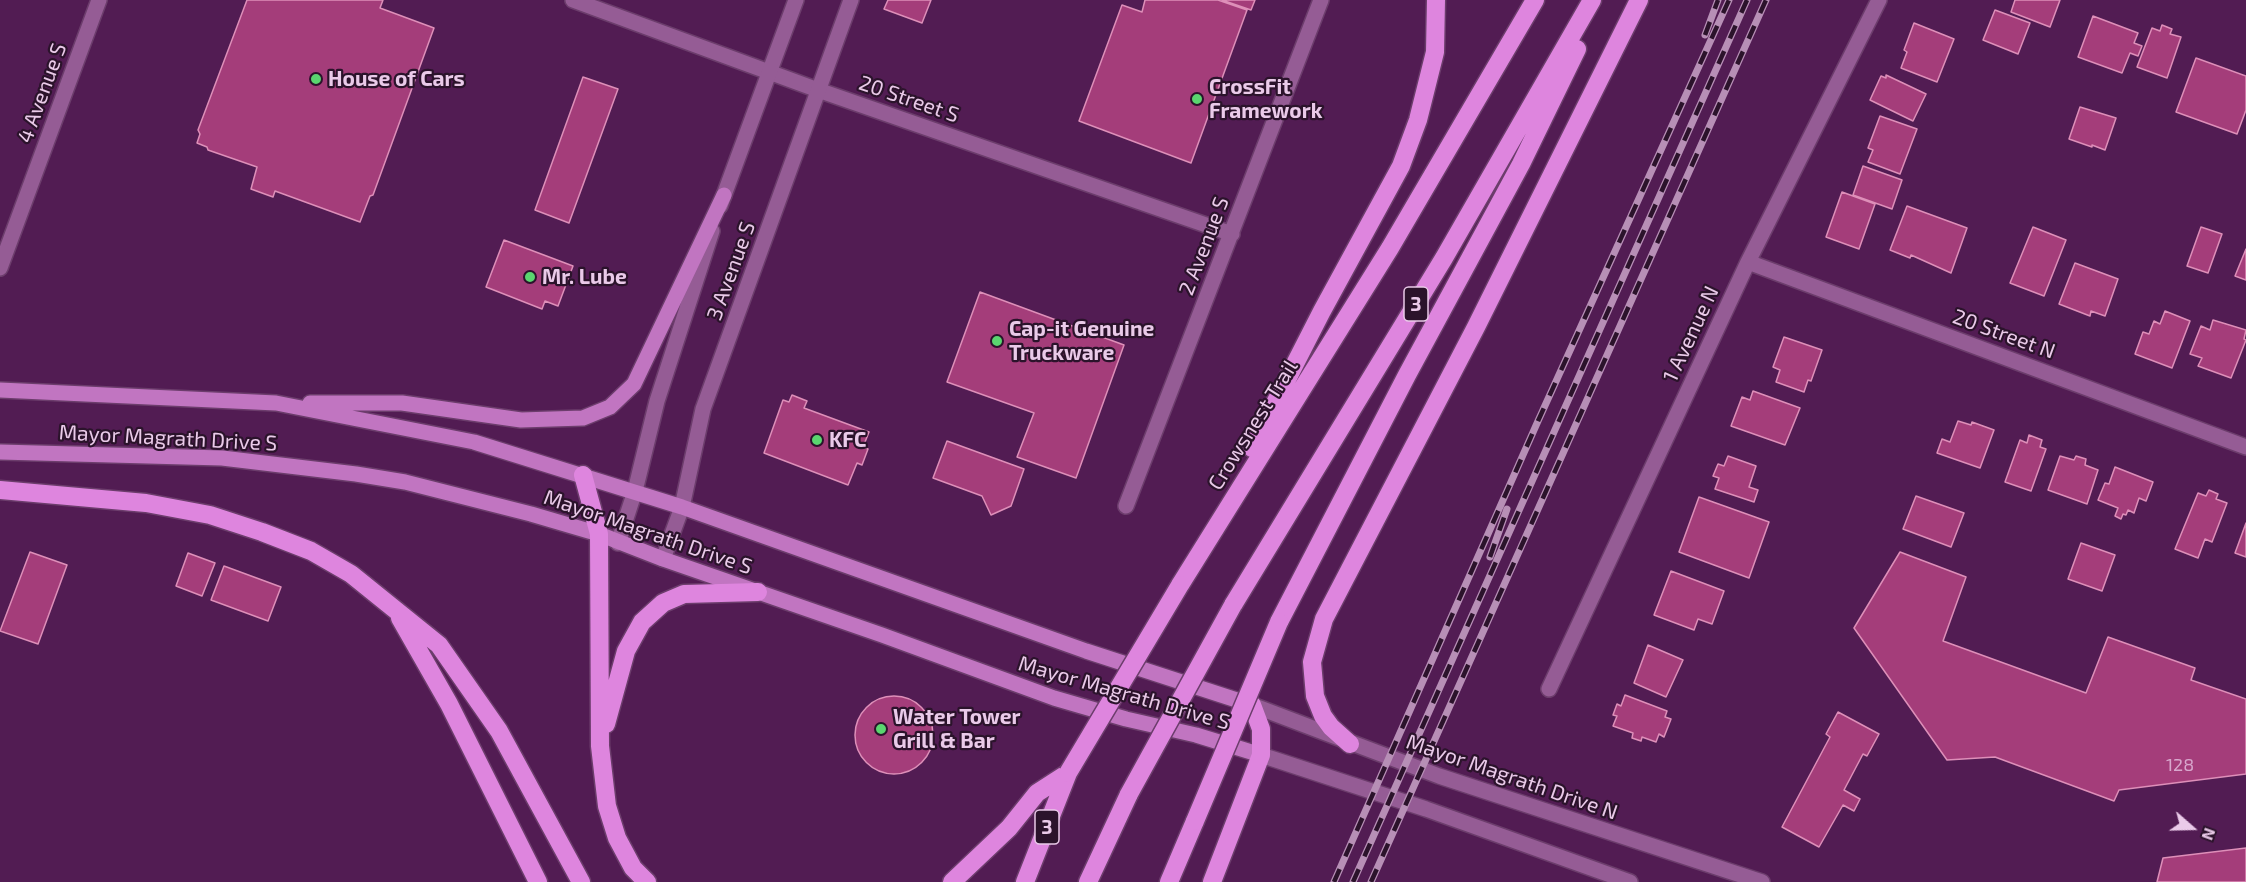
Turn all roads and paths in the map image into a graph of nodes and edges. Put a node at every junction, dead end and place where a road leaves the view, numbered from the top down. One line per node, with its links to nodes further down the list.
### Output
1 (99, 0): 17 (street, 4 Avenue S)
2 (573, 0): 12 (street, 20 Street S)
3 (796, 0): 12 (street, 3 Avenue S)
4 (851, 0): 13 (street, 3 Avenue S)
5 (1321, 0): 15 (street, 2 Avenue S)
6 (1436, 0): 29 (highway)
7 (1535, 0): 29 (highway, Crowsnest Trail / 3)
8 (1592, 0): 44 (highway, 3, bridge)
9 (1601, 0): 45 (highway, bridge)
10 (1639, 0): 35 (highway)
11 (1879, 0): 16 (street, 1 Avenue N)
12 (769, 71): 13 (street, 20 Street S); 14 (street, 3 Avenue S)
13 (818, 90): 15 (street, 20 Street S); 26 (street, 3 Avenue S)
14 (724, 195): 19 (main road); 24 (street, 3 Avenue S)
15 (1232, 234): 25 (street, 2 Avenue S)
16 (1748, 262): 20 (street, 20 Street N); 33 (street, 1 Avenue N)
17 (0, 268)
18 (0, 390): 19 (main road, Mayor Magrath Drive S)
19 (276, 403): 22 (main road, Mayor Magrath Drive S)
20 (2246, 447)
21 (0, 452): 27 (main road, Mayor Magrath Drive S)
22 (583, 475): 24 (main road, Mayor Magrath Drive S); 27 (highway)
23 (0, 490): 32 (highway)
24 (635, 491): 26 (main road, Mayor Magrath Drive S); 28 (street, 3 Avenue S)
25 (1126, 506)
26 (682, 507): 30 (street, 3 Avenue S); 34 (main road, Mayor Magrath Drive S)
27 (599, 534): 28 (main road, Mayor Magrath Drive S); 36 (highway)
28 (618, 543): 30 (main road, Mayor Magrath Drive S)
29 (1200, 551): 38 (highway, Crowsnest Trail / 3, bridge)
30 (663, 559): 31 (main road, Mayor Magrath Drive S)
31 (758, 592): 36 (highway); 37 (main road, Mayor Magrath Drive S)
32 (394, 609): 39 (highway); 40 (highway)
33 (1549, 689)
34 (1252, 705): 35 (street, Mayor Magrath Drive N); 37 (highway)
35 (1350, 744): 48 (street, Mayor Magrath Drive N)
36 (600, 746): 41 (highway)
37 (1261, 755): 46 (highway); 47 (street)
38 (1068, 773): 42 (highway); 43 (highway, Crowsnest Trail / 3)
39 (538, 882)
40 (582, 882)
41 (647, 882)
42 (952, 882)
43 (1025, 882)
44 (1088, 882)
45 (1169, 882)
46 (1212, 882)
47 (1630, 882)
48 (1761, 882)

